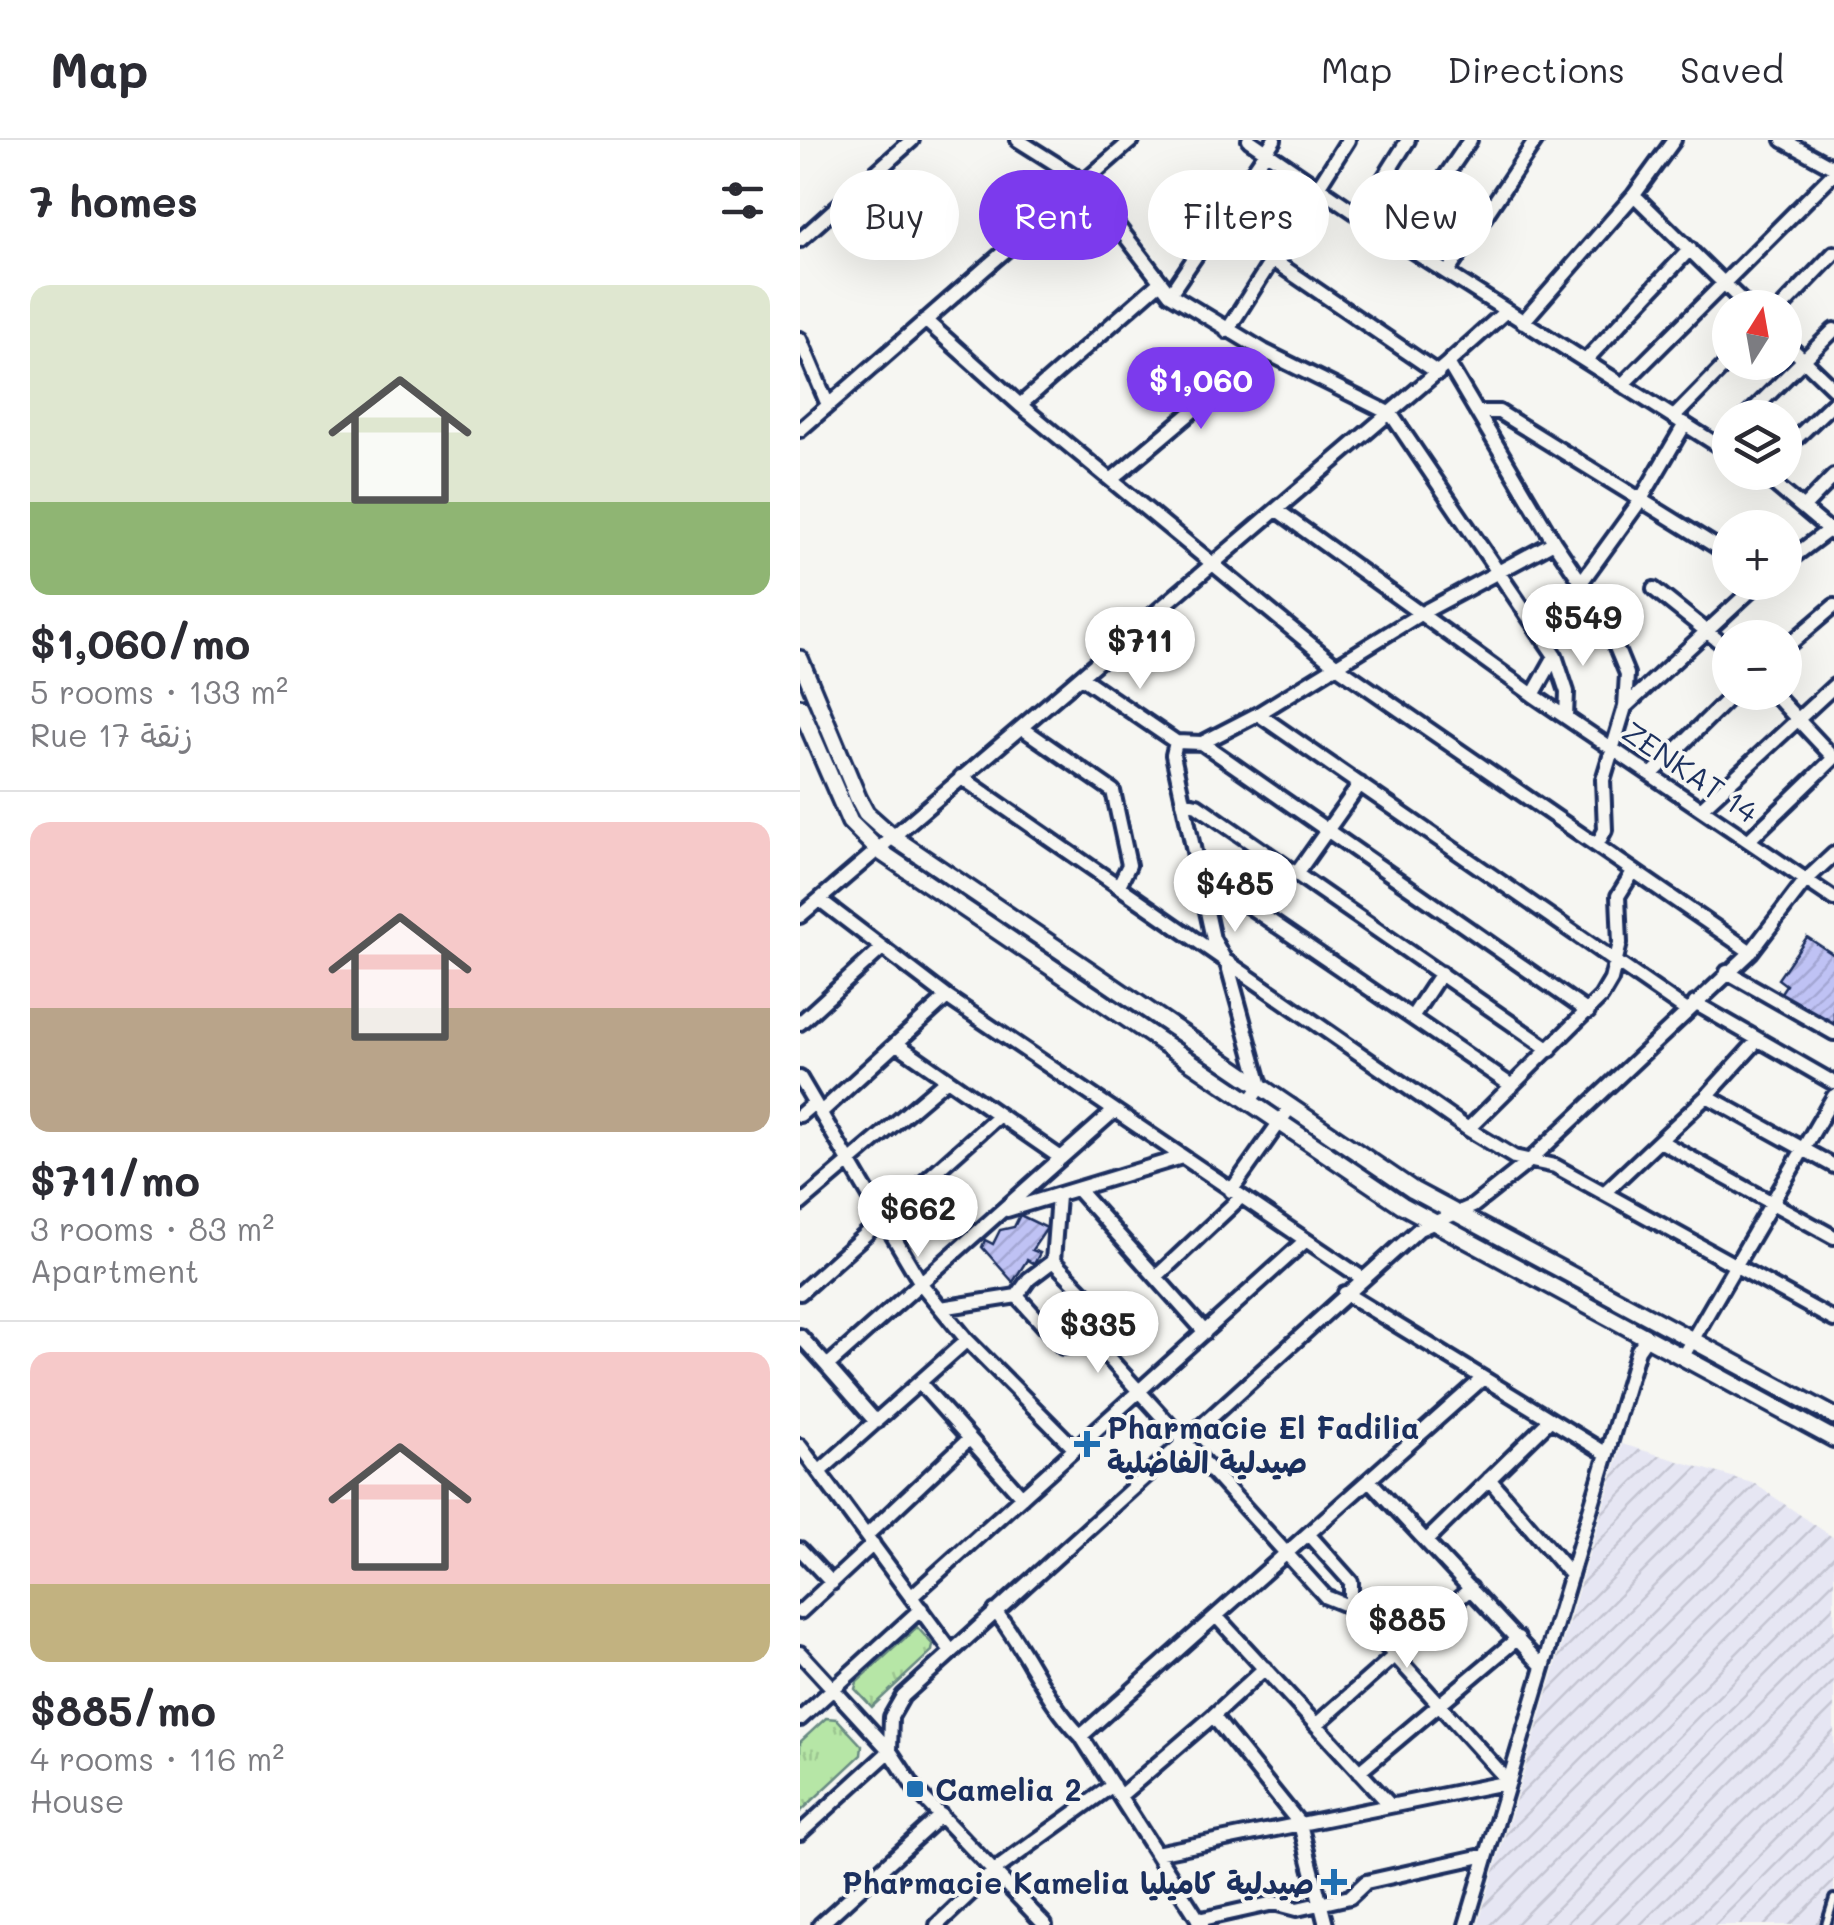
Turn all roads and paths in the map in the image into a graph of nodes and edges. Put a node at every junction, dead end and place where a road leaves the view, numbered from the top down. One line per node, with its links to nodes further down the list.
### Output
1 (912, 140): 21 (street)
2 (1018, 140): 13 (street)
3 (1132, 140): 14 (street)
4 (1250, 140): 12 (street)
5 (1274, 140): 12 (street)
6 (1348, 140): 16 (street)
7 (1408, 140): 17 (street)
8 (1470, 140): 18 (street)
9 (1536, 140): 28 (street)
10 (1674, 140): 20 (street)
11 (1783, 140): 19 (street)
12 (1266, 152): 15 (street); 33 (street)
13 (1066, 170)
14 (1096, 170)
15 (1292, 170)
16 (1328, 170)
17 (1389, 170)
18 (1450, 170)
19 (1834, 170): 29 (street)
20 (1634, 194): 23 (street); 36 (street)
21 (800, 240)
22 (1128, 241): 30 (street)
23 (1690, 249): 29 (street); 42 (street)
24 (1834, 252): 32 (street)
25 (993, 260): 35 (street)
26 (1427, 260): 28 (street)
27 (1274, 261): 38 (street); 44 (street)
28 (1447, 273): 34 (street)
29 (1723, 280): 31 (street); 46 (street)
30 (1159, 283): 33 (street); 50 (street)
31 (1733, 290)
32 (1798, 290)
33 (1170, 294): 38 (street)
34 (1506, 311): 36 (street); 44 (street)
35 (925, 320): 50 (street); 51 (street)
36 (1523, 322): 42 (street)
37 (1834, 330): 43 (street)
38 (1227, 331): 40 (street)
39 (800, 339): 51 (street)
40 (1264, 351): 53 (street); 59 (street)
41 (1802, 357): 43 (street)
42 (1586, 360): 46 (street)
43 (1805, 360): 47 (street); 48 (street)
44 (1443, 368): 52 (street); 53 (street)
45 (1713, 380): 54 (street)
46 (1623, 384): 54 (street)
47 (1834, 389)
48 (1764, 400)
49 (1834, 402): 56 (street)
50 (1020, 405): 59 (street)
51 (828, 406): 55 (street)
52 (1480, 412): 61 (street); 65 (street)
53 (1391, 414): 63 (street); 69 (street)
54 (1680, 420): 57 (street); 61 (street)
55 (800, 430)
56 (1802, 433)
57 (1712, 442)
58 (1834, 476): 62 (street)
59 (1111, 480): 68 (street)
60 (1782, 490): 62 (street)
61 (1640, 500): 66 (street); 70 (street)
62 (1804, 507): 64 (street)
63 (1277, 510): 68 (street); 74 (street, ZENKAT 14)
64 (1832, 531): 67 (street)
65 (1554, 542): 69 (street); 70 (street)
66 (1712, 545)
67 (1802, 551)
68 (1214, 562): 79 (street); 80 (street)
69 (1496, 572): 74 (street); 77 (street)
70 (1580, 584): 84 (street)
71 (1654, 589): 75 (street)
72 (1741, 600): 75 (street)
73 (1834, 606): 76 (street)
74 (1420, 614): 79 (street); 82 (street, ZENKAT 14)
75 (1710, 630): 84 (street)
76 (1802, 633)
77 (1555, 656): 82 (street); 88 (street)
78 (800, 659): 101 (street)
79 (1338, 666): 87 (street); 103 (street)
80 (1080, 676): 90 (street); 91 (street)
81 (1834, 686): 89 (street)
82 (1533, 695): 88 (street, ZENKAT 14)
83 (800, 707): 104 (street)
84 (1625, 707): 93 (street)
85 (1717, 710): 95 (street)
86 (1788, 710): 89 (street)
87 (1258, 714): 92 (street); 97 (street)
88 (1566, 718): 93 (street, ZENKAT 14)
89 (1796, 719): 94 (street); 99 (street)
90 (1022, 728): 96 (street); 110 (street)
91 (1176, 742): 92 (street); 98 (street)
92 (1202, 744): 100 (street)
93 (1614, 749): 95 (street, ZENKAT 14); 103 (street)
94 (1834, 758): 102 (street)
95 (1653, 774): 99 (street, ZENKAT 14)
96 (961, 777): 101 (street); 110 (street)
97 (1360, 784): 100 (street); 116 (street)
98 (1183, 802): 107 (street); 109 (street)
99 (1703, 806): 102 (street, ZENKAT 14)
100 (1327, 831): 107 (street); 122 (street)
101 (893, 837): 104 (street); 132 (street)
102 (1749, 840): 108 (street, ZENKAT 14)
103 (1598, 845): 106 (street)
104 (878, 850): 112 (street); 136 (street)
105 (1834, 854): 108 (street)
106 (1633, 872): 115 (street); 116 (street)
107 (1297, 873): 119 (street)
108 (1805, 881): 111 (street, ZENKAT 14); 115 (street)
109 (1201, 883): 117 (street); 123 (street)
110 (1119, 886): 117 (street)
111 (1834, 899)
112 (820, 900): 113 (street); 114 (street)
113 (800, 916)
114 (881, 949): 120 (street); 124 (street)
115 (1751, 952): 118 (street)
116 (1616, 963): 121 (street); 122 (street)
117 (1228, 966): 132 (street); 143 (street)
118 (1728, 972): 121 (street); 125 (street)
119 (1442, 973): 123 (street); 128 (street)
120 (947, 997): 127 (street); 139 (street)
121 (1691, 1007): 126 (street); 149 (street)
122 (1588, 1012): 128 (street)
123 (1412, 1017): 133 (street)
124 (800, 1023)
125 (1834, 1033)
126 (1758, 1040): 131 (street); 134 (street)
127 (897, 1044): 130 (street); 138 (street)
128 (1550, 1050): 133 (street)
129 (800, 1078): 138 (street)
130 (946, 1080): 141 (street); 148 (street)
131 (1834, 1083)
132 (1260, 1086): 136 (street); 137 (street)
133 (1512, 1086): 143 (street)
134 (1707, 1096): 144 (street); 145 (street)
135 (1834, 1096): 145 (street)
136 (1249, 1102): 142 (street)
137 (1291, 1106): 142 (street); 158 (street)
138 (817, 1108): 140 (street); 148 (street)
139 (1114, 1111): 146 (street); 147 (street)
140 (800, 1115)
141 (998, 1116): 147 (street); 159 (street)
142 (1278, 1124): 153 (street); 160 (street)
143 (1468, 1128): 149 (street)
144 (1660, 1141): 152 (street); 156 (street)
145 (1802, 1149): 150 (street); 156 (street)
146 (1182, 1157): 151 (street); 153 (street)
147 (1062, 1158): 157 (street)
148 (851, 1161): 155 (street); 159 (street)
149 (1527, 1163): 152 (street); 158 (street)
150 (1834, 1166)
151 (1078, 1190): 154 (street); 165 (street)
152 (1604, 1193): 164 (street)
153 (1236, 1194): 162 (street); 165 (street)
154 (1058, 1196): 157 (street); 163 (street)
155 (800, 1204)
156 (1772, 1204): 161 (street); 164 (street)
157 (1001, 1212): 167 (street)
158 (1457, 1214): 160 (street); 177 (street)
159 (885, 1217): 167 (street); 168 (street)
160 (1435, 1221): 166 (street); 176 (street)
161 (1834, 1238)
162 (1305, 1241): 166 (street); 173 (street)
163 (1053, 1261): 170 (street); 174 (street)
164 (1736, 1267): 172 (street); 177 (street)
165 (1156, 1277): 173 (street)
166 (1362, 1278): 169 (street)
167 (922, 1285): 171 (street); 180 (street)
168 (800, 1293)
169 (1345, 1293): 181 (street); 187 (street)
170 (1017, 1296): 171 (street); 174 (street)
171 (942, 1308): 178 (street)
172 (1834, 1320)
173 (1205, 1332): 183 (street)
174 (1087, 1334): 183 (street)
175 (800, 1336): 180 (street)
176 (1647, 1337): 179 (street); 192 (street)
177 (1694, 1339): 179 (street); 184 (street)
178 (968, 1340): 182 (street); 191 (street)
179 (1684, 1356): 188 (street)
180 (827, 1366): 186 (street)
181 (1482, 1379): 185 (street); 195 (street)
182 (920, 1383): 186 (street); 189 (street)
183 (1140, 1390): 187 (street); 191 (street)
184 (1834, 1416)
185 (1550, 1421): 192 (street); 194 (street)
186 (876, 1422): 193 (street)
187 (1184, 1438): 201 (street); 209 (street)
188 (1834, 1439)
189 (969, 1440): 196 (street); 198 (street)
190 (800, 1446): 193 (street)
191 (1075, 1449): 196 (street)
192 (1608, 1454): 202 (street)
193 (819, 1472): 198 (street)
194 (1489, 1479): 199 (street); 202 (street)
195 (1369, 1480): 197 (street); 199 (street)
196 (1022, 1496): 205 (street)
197 (1309, 1535): 201 (street); 206 (street)
198 (870, 1540): 203 (street); 205 (street)
199 (1427, 1540): 204 (street)
200 (800, 1549): 203 (street)
201 (1287, 1554): 206 (street); 210 (street)
202 (1571, 1575): 215 (street)
203 (832, 1582): 208 (street)
204 (1471, 1588): 211 (street); 214 (street)
205 (911, 1597): 207 (street)
206 (1351, 1606): 214 (street)
207 (920, 1609): 212 (street); 217 (street)
208 (800, 1612)
209 (995, 1612): 212 (street); 222 (street)
210 (1216, 1616): 216 (street); 222 (street)
211 (1518, 1638): 215 (street); 218 (street)
212 (951, 1651): 223 (street)
213 (800, 1653): 217 (street)
214 (1392, 1656): 218 (street); 221 (street)
215 (1544, 1667): 225 (street)
216 (1265, 1668): 219 (street); 221 (street)
217 (833, 1689): 220 (street); 223 (street)
218 (1438, 1707): 224 (street); 225 (street)
219 (1214, 1716): 226 (street); 229 (street)
220 (800, 1719)
221 (1317, 1724): 224 (street)
222 (1081, 1736): 226 (street)
223 (890, 1751): 228 (street); 230 (street)
224 (1359, 1772): 227 (street)
225 (1509, 1782): 227 (street); 232 (street)
226 (1117, 1791): 231 (street); 233 (street)
227 (1390, 1805): 229 (street)
228 (941, 1815): 233 (street); 237 (street)
229 (1300, 1824): 231 (street); 235 (street)
230 (800, 1834)
231 (1156, 1853): 236 (street)
232 (1487, 1855): 235 (street); 242 (street)
233 (994, 1871): 238 (street); 239 (street)
234 (1834, 1899): 243 (lane)
235 (1321, 1903): 236 (street); 241 (street)
236 (1198, 1920): 240 (street)
237 (825, 1924)
238 (936, 1925)
239 (1045, 1925)
240 (1180, 1925)
241 (1326, 1925)
242 (1465, 1925)
243 (1826, 1925)

